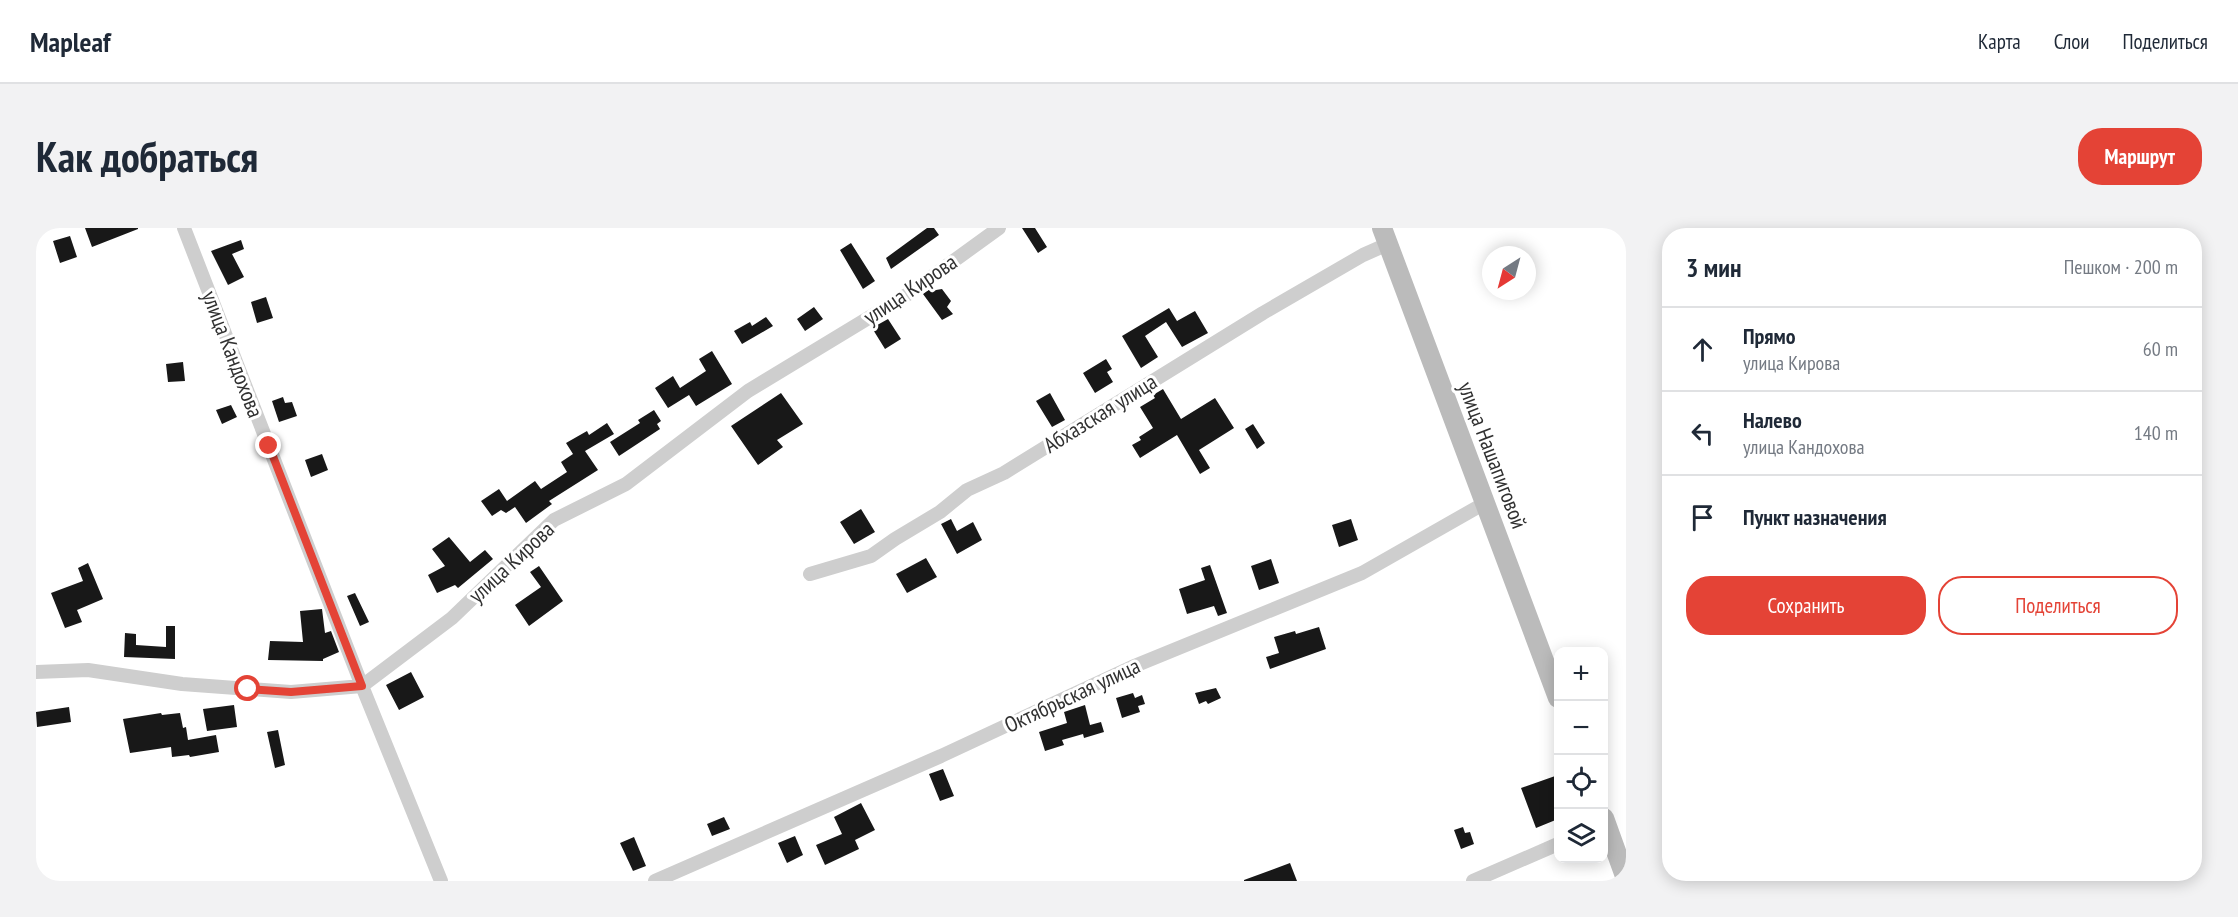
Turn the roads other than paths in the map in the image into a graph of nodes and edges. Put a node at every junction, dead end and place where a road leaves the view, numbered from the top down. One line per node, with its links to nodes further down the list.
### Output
1 (184, 228): 7 (street, улица Кандохова)
2 (999, 228): 7 (street, улица Кирова)
3 (1385, 236): 4 (street, улица Нашапиговой); 5 (street, Абхазская улица)
4 (1485, 502): 8 (street, улица Нашапиговой); 13 (street, Октябрьская улица)
5 (810, 574)
6 (36, 672): 7 (street)
7 (362, 686): 12 (street, улица Кандохова)
8 (1554, 688)
9 (1608, 832): 11 (street)
10 (1554, 846): 14 (street)
11 (1626, 879)
12 (441, 881)
13 (655, 881)
14 (1473, 881)

